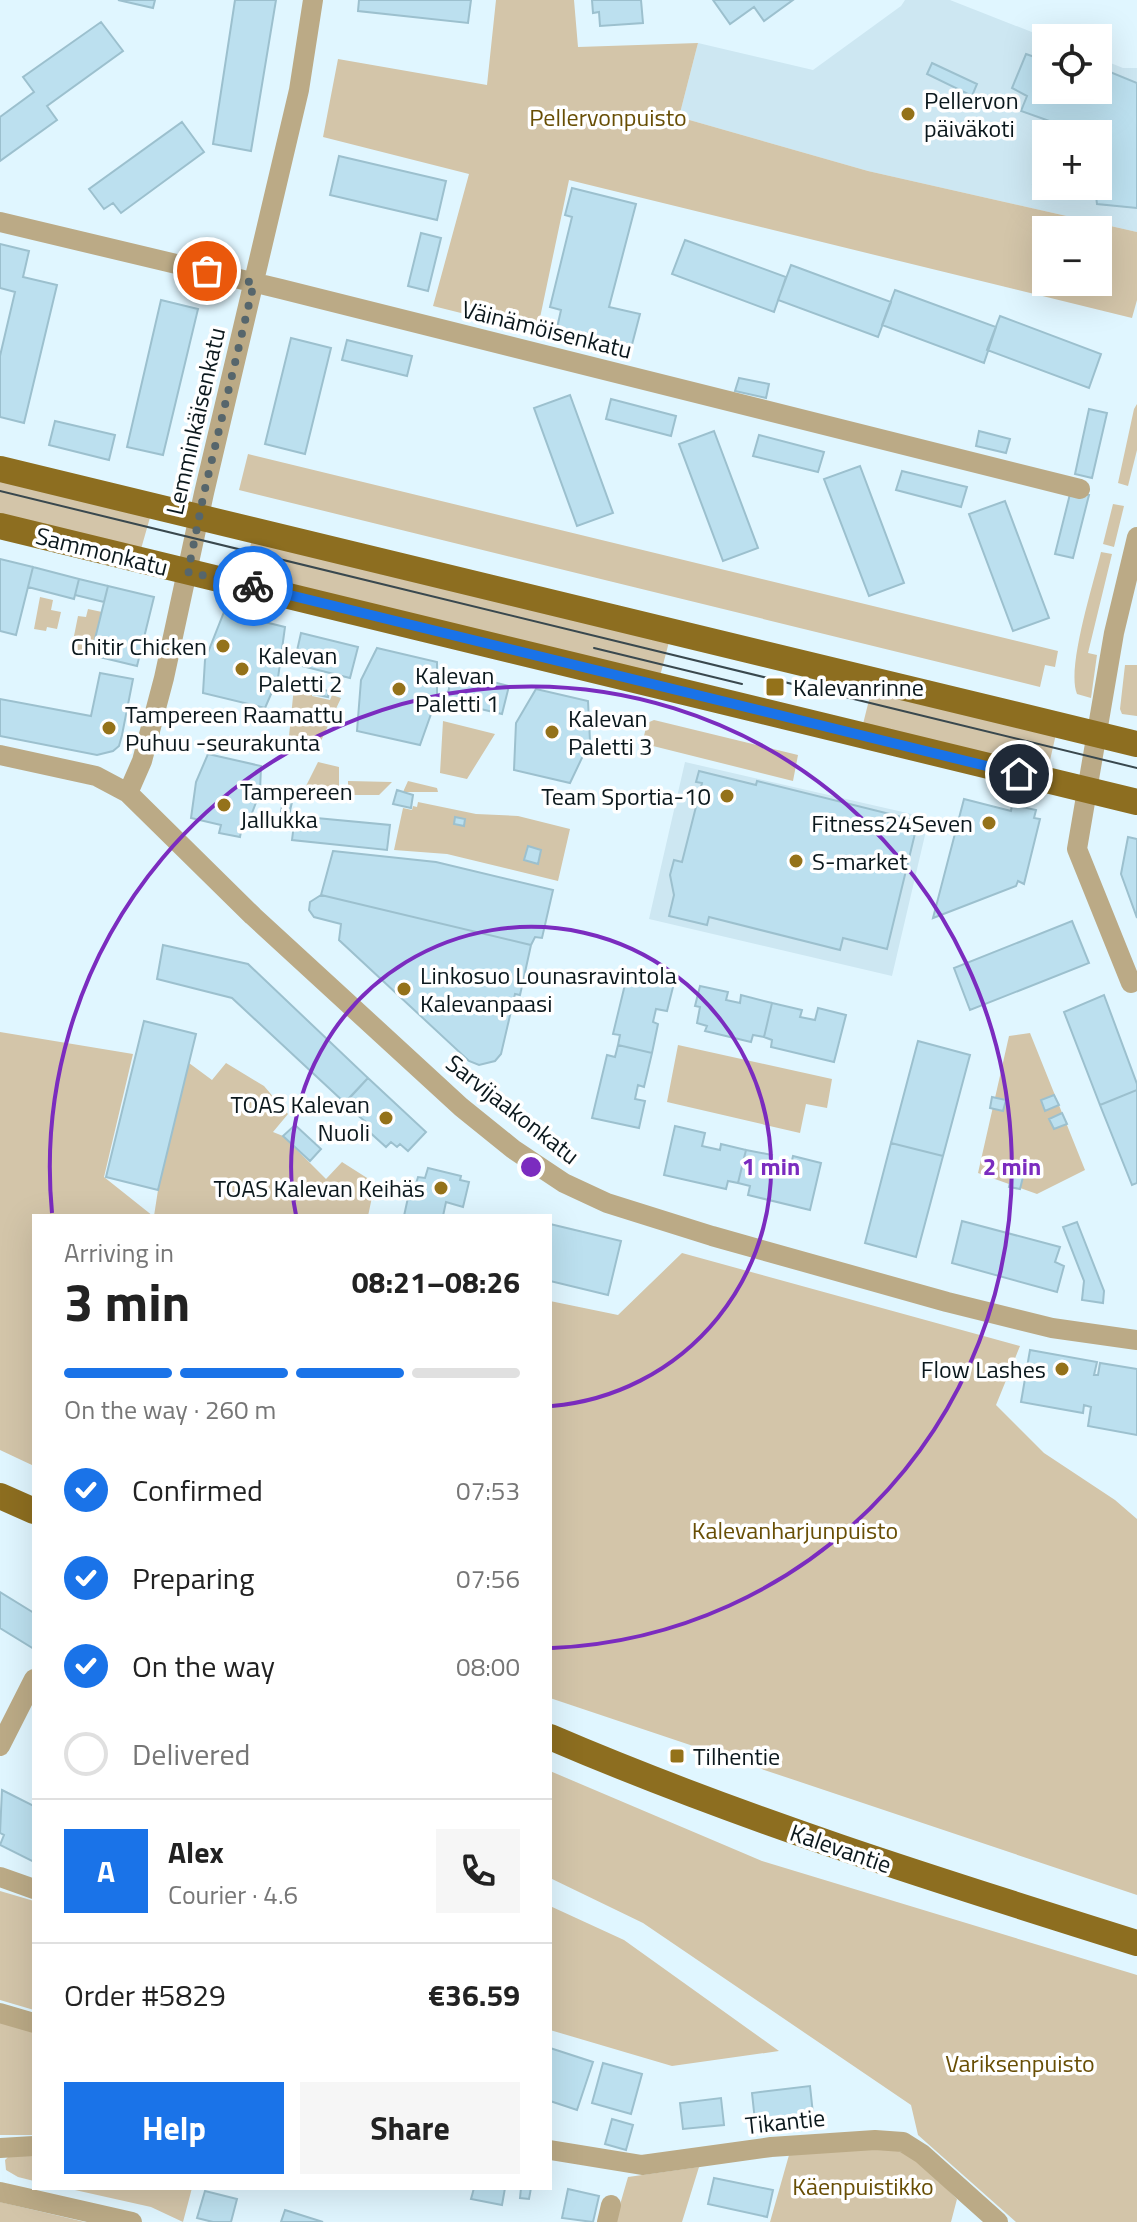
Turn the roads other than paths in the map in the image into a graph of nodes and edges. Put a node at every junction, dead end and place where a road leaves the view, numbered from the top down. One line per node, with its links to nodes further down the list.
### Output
1 (313, 0): 3 (street, Lemminkäisenkatu)
2 (0, 222): 3 (street, Väinämöisenkatu)
3 (254, 283): 5 (street, Väinämöisenkatu); 6 (street, Lemminkäisenkatu)
4 (0, 469): 6 (main road)
5 (1080, 489)
6 (199, 517): 9 (street, Lemminkäisenkatu); 10 (main road)
7 (0, 526): 9 (main road, Sammonkatu)
8 (1137, 537): 10 (street)
9 (188, 572): 13 (main road, Sammonkatu); 14 (street)
10 (1097, 734): 11 (main road); 13 (street)
11 (1137, 744)
12 (0, 755): 14 (street, Sarvijaakonkatu)
13 (1090, 778): 15 (main road, Sammonkatu); 16 (street)
14 (128, 793): 17 (street, Sarvijaakonkatu)
15 (1137, 802)
16 (1131, 983)
17 (1137, 1340)
18 (0, 1496): 19 (main road)
19 (32, 1510)
20 (32, 1683): 22 (street)
21 (552, 1738): 25 (main road, Kalevantie)
22 (0, 1746)
23 (0, 1877): 24 (street)
24 (32, 1888)
25 (1137, 1943)
26 (0, 2013): 27 (street)
27 (32, 2022)
28 (32, 2146): 29 (street)
29 (0, 2148)
30 (552, 2150): 33 (street, Tikantie)
31 (0, 2192): 32 (street)
32 (132, 2222)
33 (998, 2222)

